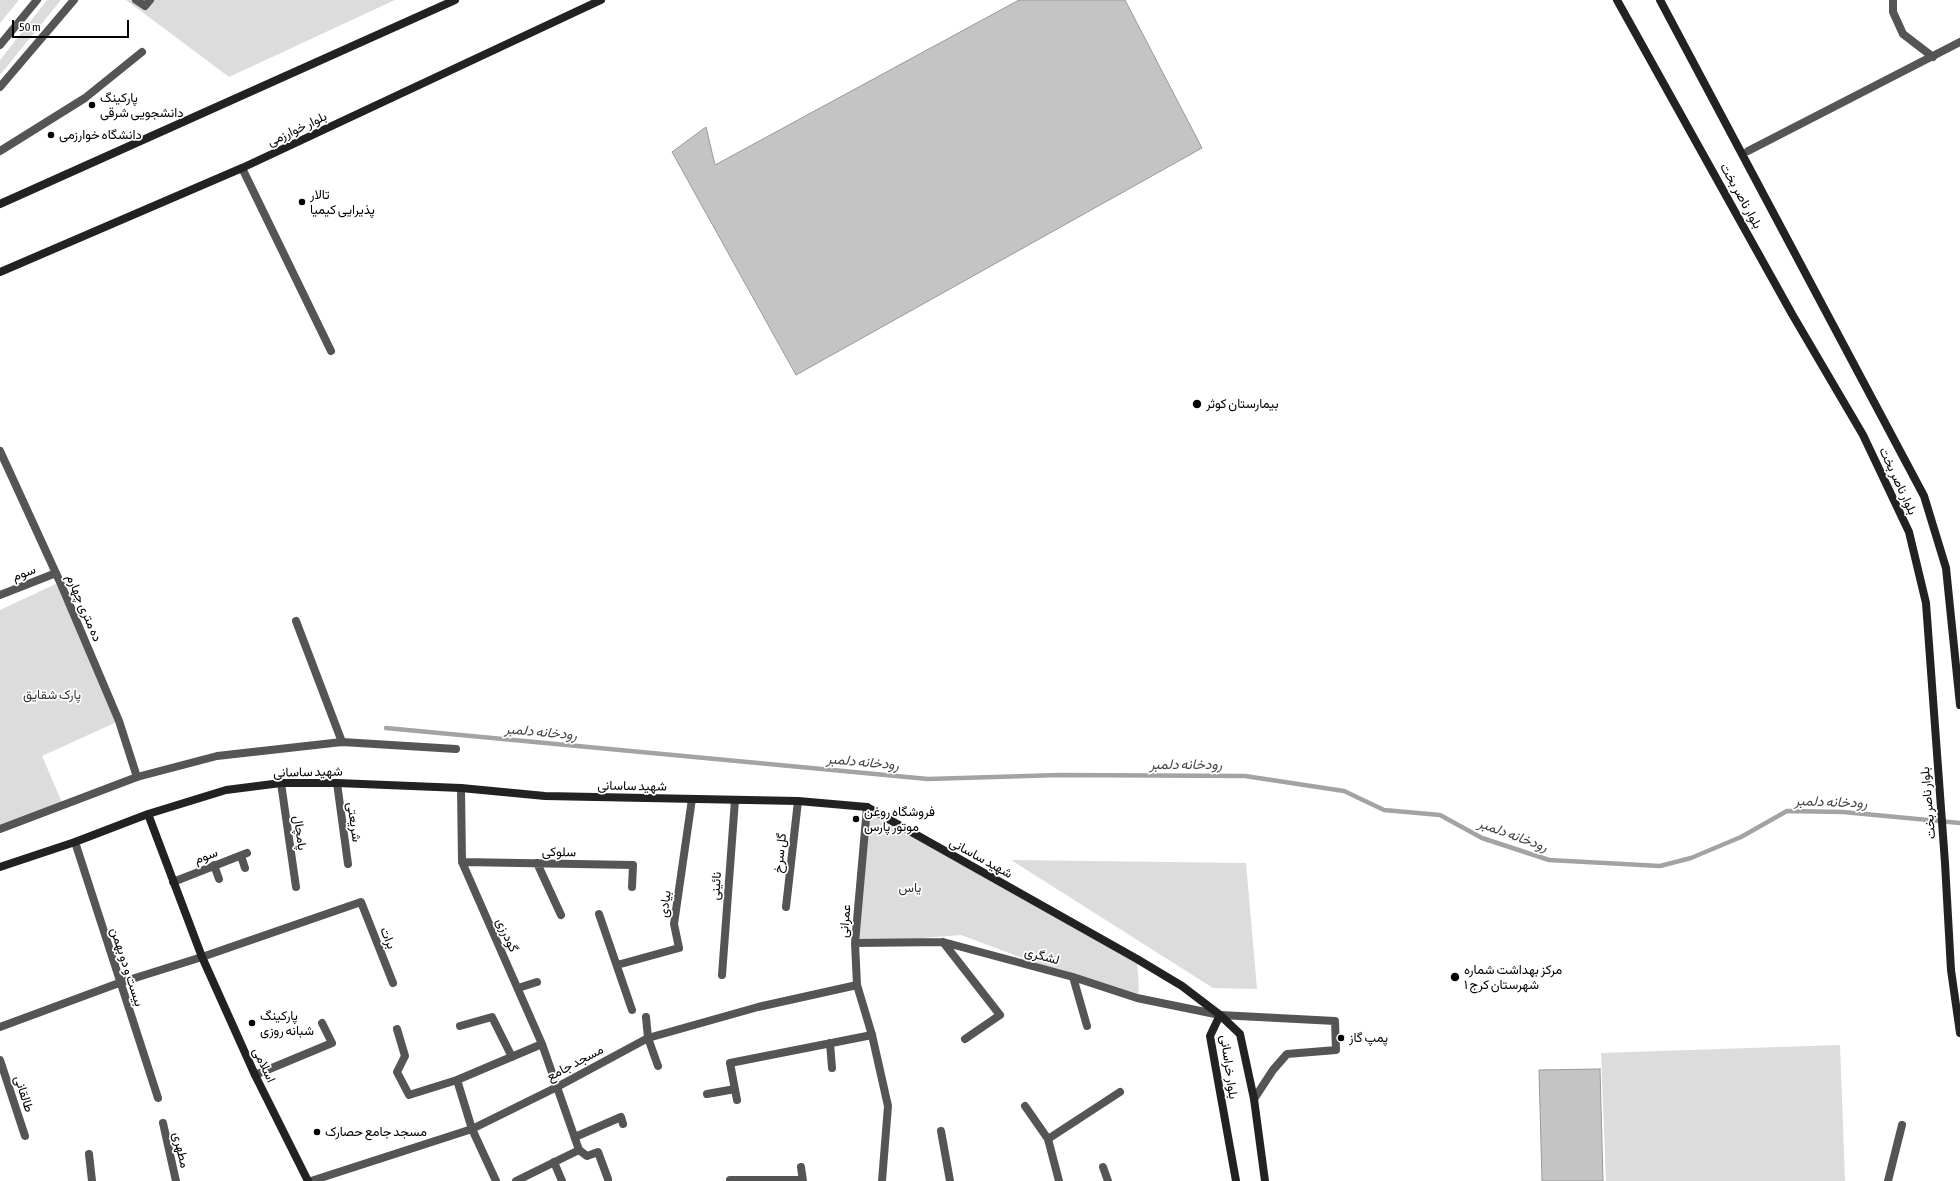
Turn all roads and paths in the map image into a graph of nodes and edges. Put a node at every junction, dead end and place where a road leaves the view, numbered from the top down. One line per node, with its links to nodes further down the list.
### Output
1 (37, 0): 11 (street)
2 (74, 0): 14 (street)
3 (136, 0): 4 (street)
4 (150, 0)
5 (455, 0): 18 (main road)
6 (601, 0): 17 (main road, بلوار خوارزمی)
7 (1617, 0): 72 (main road, بلوار ناصر بخت)
8 (1660, 0): 26 (main road, بلوار ناصر بخت)
9 (1893, 0): 13 (street)
10 (1960, 42): 13 (street)
11 (0, 45)
12 (142, 52): 15 (street)
13 (1933, 57): 16 (street)
14 (0, 87)
15 (0, 151)
16 (1748, 151)
17 (242, 168): 19 (main road, بلوار خوارزمی); 20 (street)
18 (0, 204)
19 (0, 272)
20 (331, 351)
21 (0, 451): 22 (street, ده متری چهارم)
22 (3, 466): 23 (street, ده متری چهارم)
23 (56, 573): 24 (street, سوم); 29 (street, ده متری چهارم)
24 (0, 595)
25 (296, 621): 27 (street)
26 (1960, 705)
27 (342, 742): 28 (street, شهید ساسانی); 29 (street, شهید ساسانی)
28 (456, 749)
29 (137, 777): 38 (street, شهید ساسانی)
30 (281, 783): 31 (main road, شهید ساسانی); 37 (main road, شهید ساسانی); 48 (street, پامچال)
31 (337, 783): 32 (main road, شهید ساسانی); 42 (street, شریعتی)
32 (461, 788): 33 (main road, شهید ساسانی); 40 (street, گودرزی)
33 (692, 799): 34 (main road, شهید ساسانی); 56 (street, بیادی)
34 (735, 800): 35 (main road, شهید ساسانی); 57 (street, نائینی)
35 (798, 801): 36 (main road, شهید ساسانی); 50 (street, گل سرخ)
36 (867, 807): 54 (street, عمرانی); 65 (main road, شهید ساسانی)
37 (148, 814): 39 (main road, شهید ساسانی); 47 (main road, اسلامی)
38 (0, 829)
39 (75, 842): 44 (main road, شهید ساسانی); 60 (street, بیست و دو بهمن)
40 (462, 862): 41 (street, سلوکی); 63 (street, گودرزی)
41 (536, 863): 49 (street, سلوکی); 52 (street)
42 (348, 864)
43 (214, 865): 45 (street, سوم); 46 (street); 47 (street, سوم)
44 (0, 867)
45 (246, 868)
46 (219, 879)
47 (173, 882): 55 (main road, اسلامی)
48 (296, 887)
49 (632, 887)
50 (786, 907)
51 (599, 914): 56 (street)
52 (561, 915)
53 (943, 942): 54 (street, لشگری); 58 (street, لشگری); 75 (street)
54 (855, 943): 62 (street, عمرانی)
55 (202, 957): 60 (street); 61 (street, برات); 82 (main road, اسلامی)
56 (617, 965): 64 (street)
57 (722, 975)
58 (1073, 977): 65 (street, لشگری); 69 (street)
59 (537, 982): 63 (street)
60 (119, 983): 70 (street); 88 (street, بیست و دو بهمن)
61 (393, 983)
62 (857, 985): 73 (street, عمرانی); 74 (street, مسجد جامع)
63 (518, 988): 77 (street, گودرزی)
64 (632, 1010)
65 (1220, 1015): 89 (main road, بلوار خراسانی); 89 (street, لشگری); 119 (main road, بلوار خراسانی)
66 (646, 1017): 74 (street)
67 (322, 1023): 82 (street)
68 (460, 1026): 78 (street)
69 (1087, 1026)
70 (0, 1027)
71 (397, 1029): 83 (street)
72 (1960, 1033)
73 (872, 1035): 76 (street); 115 (street, عمرانی)
74 (648, 1038): 80 (street); 84 (street, مسجد جامع)
75 (965, 1040)
76 (830, 1043): 81 (street); 85 (street)
77 (542, 1044): 78 (street); 84 (street, گودرزی)
78 (512, 1057): 83 (street)
79 (0, 1060): 97 (street, طالقانی)
80 (658, 1066)
81 (832, 1068)
82 (255, 1075): 109 (main road, اسلامی)
83 (457, 1080): 95 (street)
84 (557, 1087): 95 (street, مسجد جامع); 98 (street, گودرزی)
85 (735, 1089): 87 (street); 90 (street)
86 (1120, 1092): 99 (street)
87 (707, 1094)
88 (158, 1098)
89 (1254, 1099): 120 (main road, بلوار خراسانی)
90 (737, 1100)
91 (1025, 1106): 99 (street)
92 (163, 1124): 108 (street, مطهری)
93 (623, 1124): 98 (street)
94 (1902, 1125): 121 (street)
95 (472, 1129): 110 (street, مسجد جامع); 111 (street)
96 (941, 1131): 116 (street)
97 (25, 1136)
98 (575, 1137): 100 (street, گودرزی)
99 (1048, 1139): 117 (street)
100 (579, 1150): 102 (street); 105 (street)
101 (89, 1154): 107 (street)
102 (554, 1162): 112 (street); 113 (street)
103 (801, 1167): 114 (street)
104 (1103, 1167): 118 (street)
105 (608, 1179)
106 (730, 1180): 114 (street)
107 (92, 1181)
108 (176, 1181)
109 (308, 1181)
110 (311, 1181)
111 (496, 1181)
112 (516, 1181)
113 (562, 1181)
114 (802, 1181)
115 (882, 1181)
116 (950, 1181)
117 (1059, 1181)
118 (1108, 1181)
119 (1236, 1181)
120 (1265, 1181)
121 (1888, 1181)

